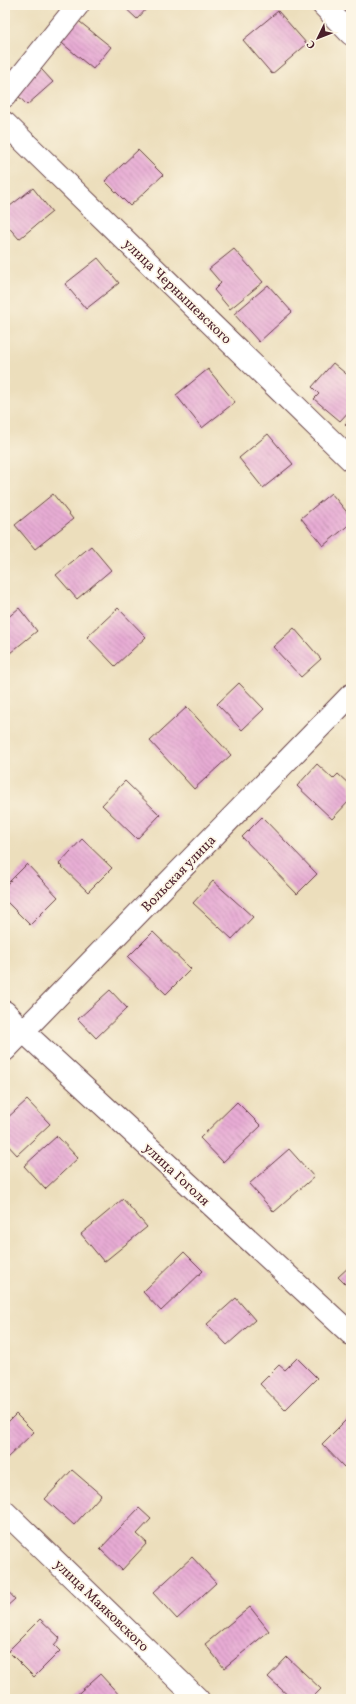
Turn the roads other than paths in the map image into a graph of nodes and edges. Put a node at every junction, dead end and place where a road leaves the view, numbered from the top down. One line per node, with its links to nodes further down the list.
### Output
1 (78, 5): 4 (street)
2 (323, 5): 3 (street)
3 (351, 34)
4 (5, 96)
5 (5, 123): 6 (street, улица Чернышевского)
6 (351, 460)
7 (351, 696): 9 (street, Вольская улица)
8 (5, 1012): 9 (street, улица Гоголя)
9 (23, 1031): 10 (street, Вольская улица); 11 (street, улица Гоголя)
10 (5, 1050)
11 (351, 1334)
12 (5, 1512): 13 (street, улица Маяковского)
13 (198, 1699)

